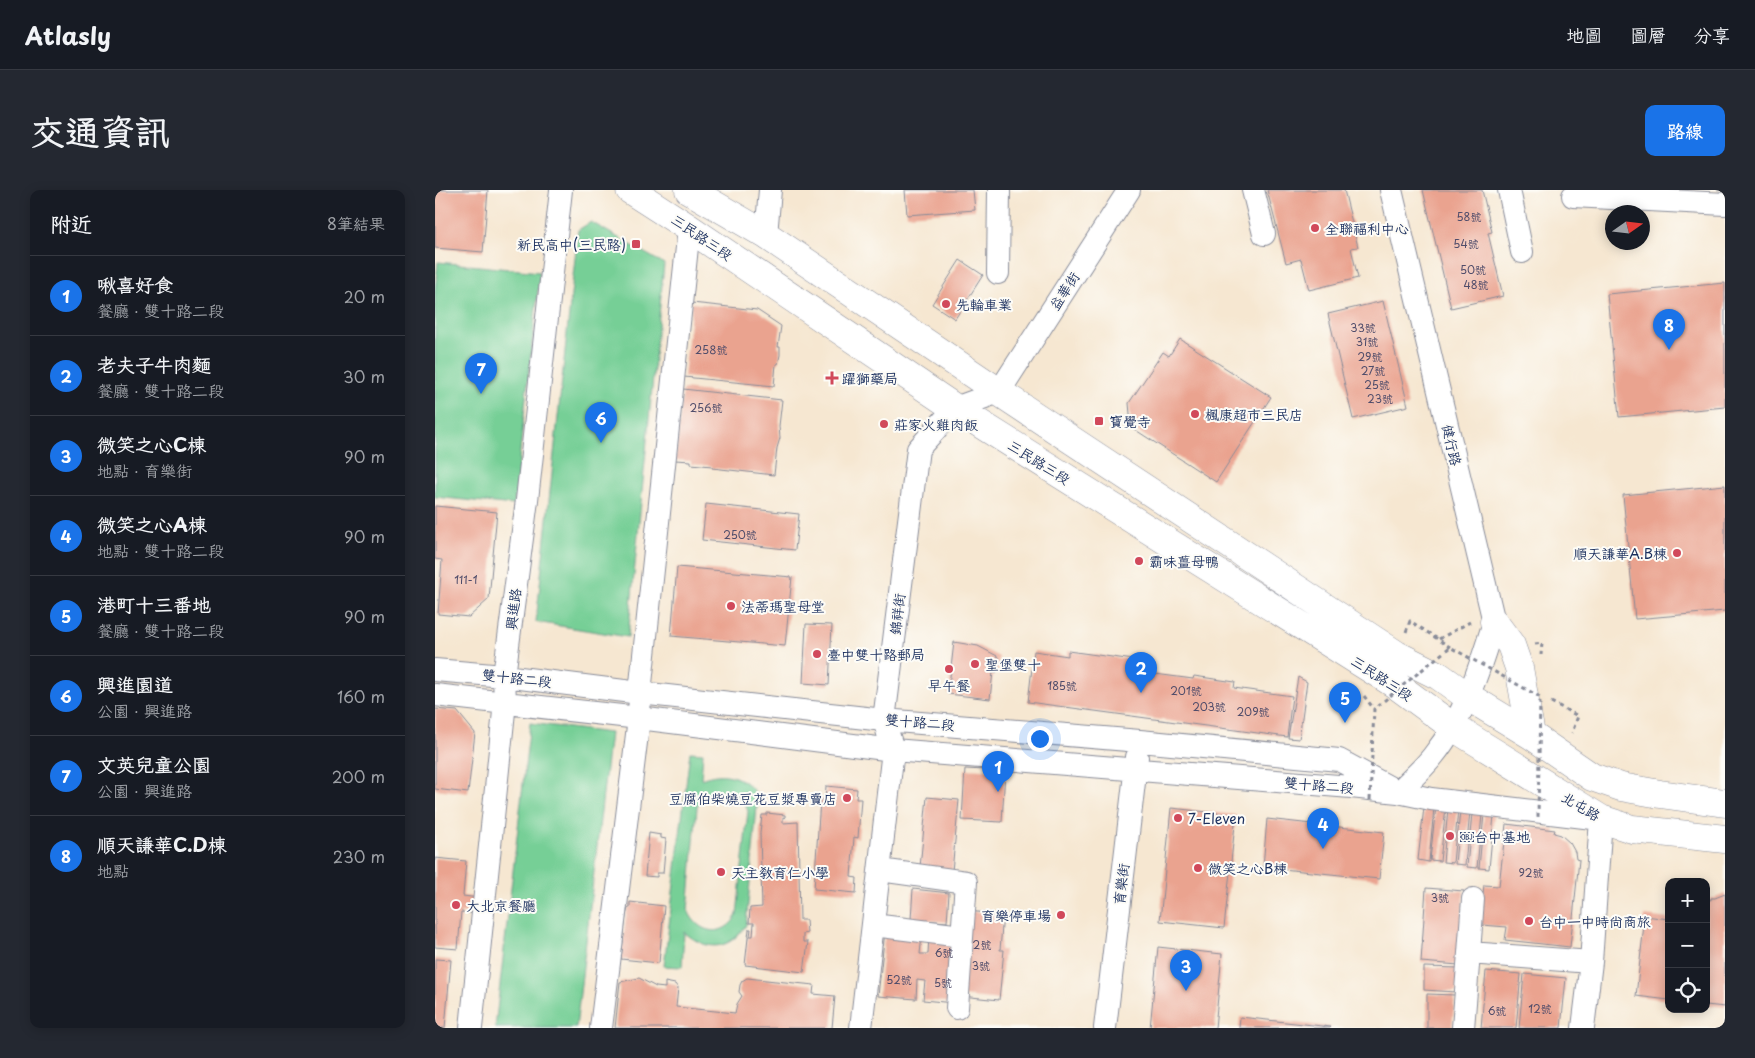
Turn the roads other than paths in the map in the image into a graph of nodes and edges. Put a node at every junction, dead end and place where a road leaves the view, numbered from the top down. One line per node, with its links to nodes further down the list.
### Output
1 (561, 190): 22 (street, 興進路)
2 (630, 190): 13 (main road, 三民路三段)
3 (689, 190): 15 (main road, 三民路三段)
4 (771, 190): 15 (street)
5 (999, 190): 17 (street)
6 (1129, 190): 18 (street, 益華街)
7 (1253, 190): 14 (street)
8 (1391, 190): 20 (street, 健行路)
9 (1509, 190): 16 (street)
10 (1631, 194): 11 (street); 12 (street)
11 (1573, 196)
12 (1725, 204)
13 (689, 228): 19 (main road, 三民路三段); 23 (street)
14 (1264, 234)
15 (766, 235): 18 (main road, 三民路三段)
16 (1522, 252)
17 (998, 273)
18 (999, 392): 19 (street, 錦祥街); 25 (main road, 三民路三段)
19 (955, 408): 28 (street, 錦祥街); 29 (main road, 三民路三段)
20 (1484, 621): 25 (street); 30 (main road)
21 (435, 670): 22 (street, 雙十路二段)
22 (504, 676): 23 (street, 雙十路二段); 26 (street, 興進路)
23 (640, 694): 27 (street); 28 (street, 雙十路二段)
24 (435, 695): 26 (street, 雙十路二段)
25 (1467, 696): 29 (street); 30 (main road)
26 (505, 702): 27 (street, 雙十路二段); 45 (street, 興進路)
27 (639, 718): 32 (street, 雙十路二段); 46 (street)
28 (884, 720): 31 (street, 雙十路二段); 32 (street, 錦祥街)
29 (1453, 727): 34 (street); 36 (main road, 北屯路)
30 (1531, 735): 35 (main road)
31 (1140, 741): 33 (street, 育樂街); 34 (street, 雙十路二段)
32 (893, 750): 33 (street, 雙十路二段); 38 (street, 錦祥街)
33 (1134, 770): 34 (street, 雙十路二段); 48 (street, 育樂街)
34 (1398, 792): 36 (street, 雙十路二段)
35 (1725, 803)
36 (1601, 819): 37 (main road, 北屯路); 43 (street)
37 (1725, 839)
38 (879, 870): 40 (street, 錦祥街); 41 (street)
39 (1473, 899): 42 (street)
40 (873, 925): 41 (street); 47 (street, 錦祥街)
41 (962, 936): 44 (street)
42 (1469, 953): 43 (street); 49 (street)
43 (1591, 962): 50 (street)
44 (957, 1008)
45 (471, 1028)
46 (601, 1028)
47 (861, 1028)
48 (1105, 1028)
49 (1463, 1028)
50 (1583, 1028)

